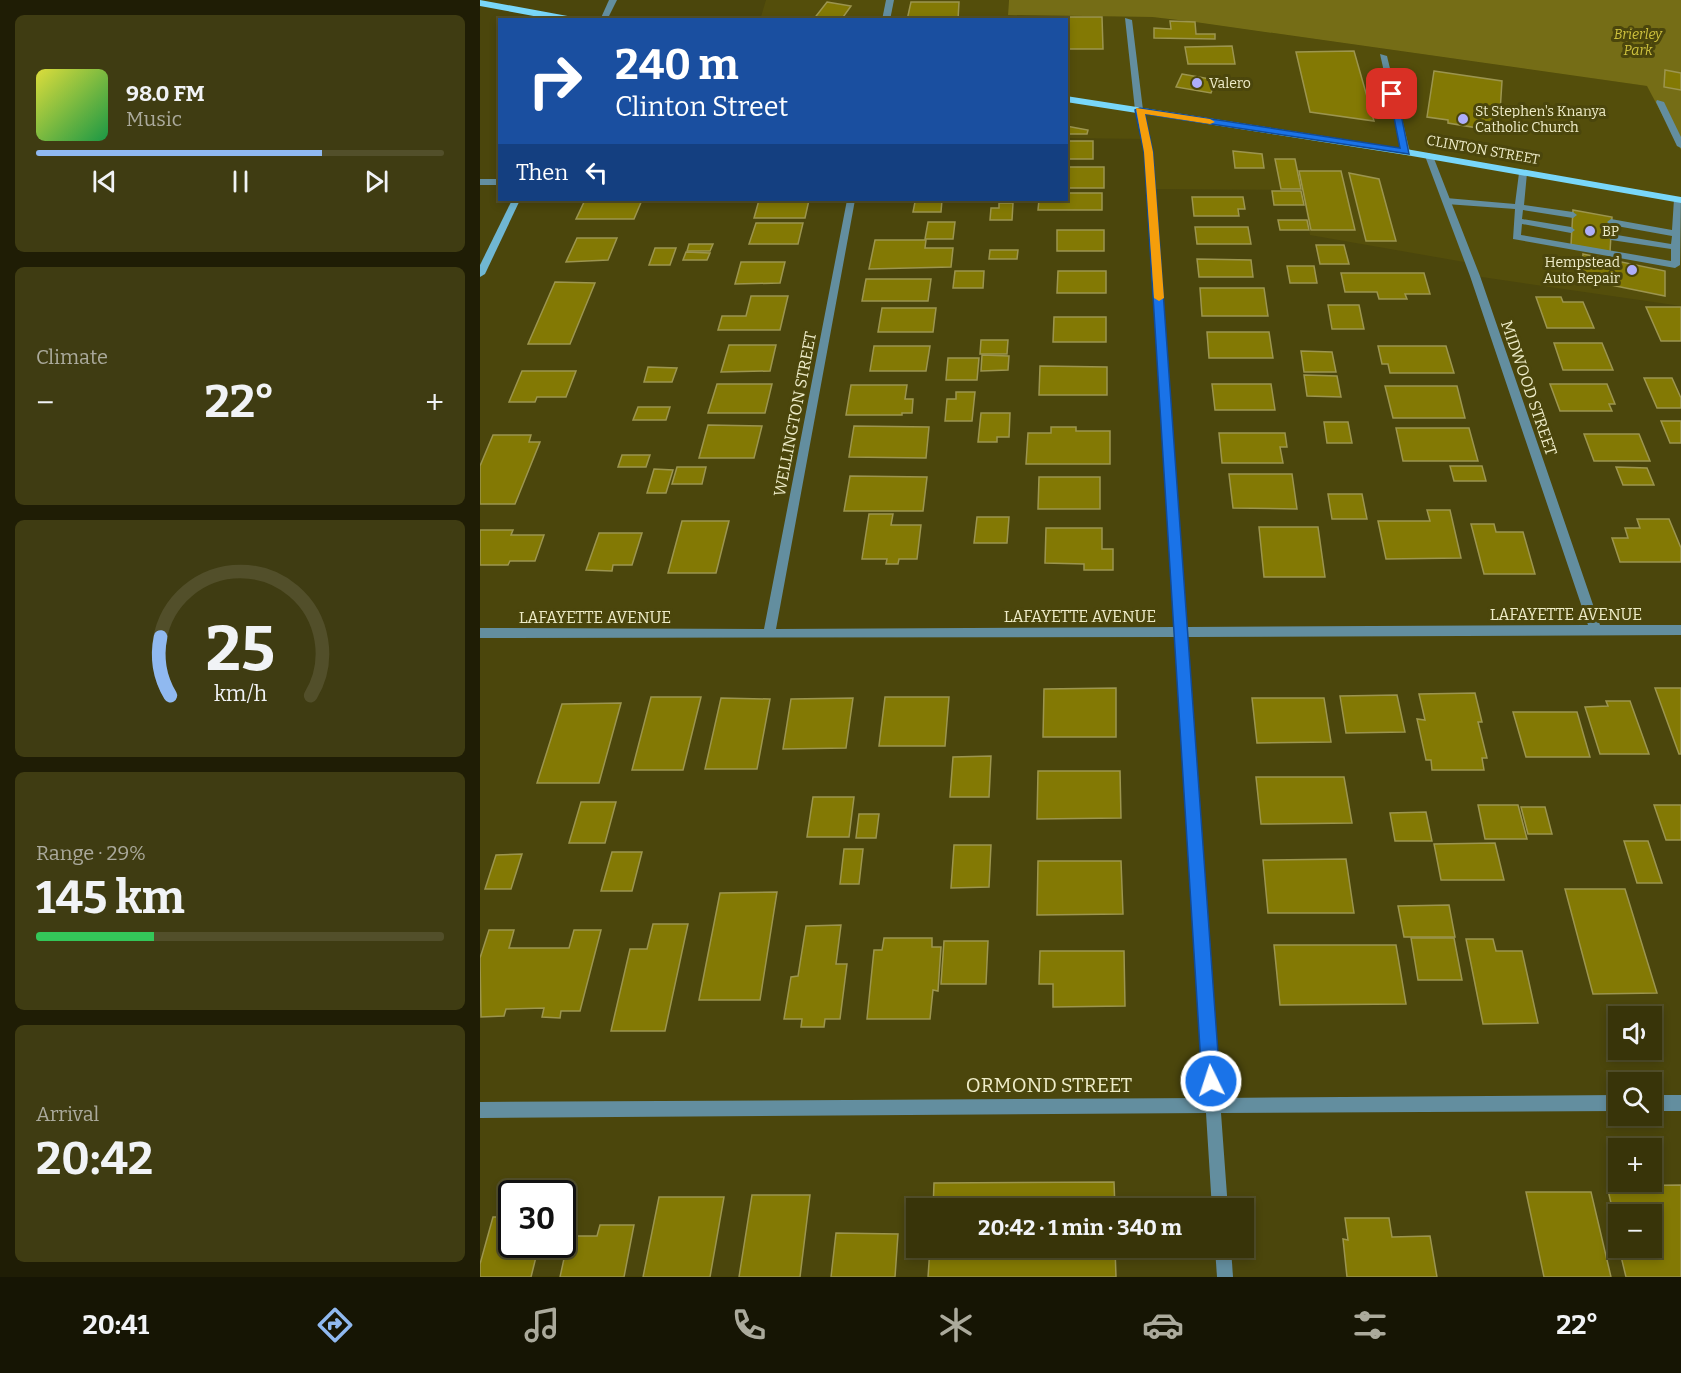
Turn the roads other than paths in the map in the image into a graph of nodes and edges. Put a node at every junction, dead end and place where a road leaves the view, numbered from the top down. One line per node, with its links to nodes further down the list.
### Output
1 (613, 0): 5 (street)
2 (890, 0): 6 (street)
3 (480, 3): 4 (main road)
4 (562, 18)
5 (604, 18)
6 (886, 18)
7 (1128, 20): 11 (street)
8 (1383, 56): 13 (street)
9 (1068, 99): 11 (main road, CLINTON STREET)
10 (1659, 102): 12 (street)
11 (1140, 110): 13 (main road, CLINTON STREET); 34 (street)
12 (1681, 146)
13 (1406, 152): 14 (main road, CLINTON STREET)
14 (1429, 156): 15 (main road, CLINTON STREET); 21 (street, MIDWOOD STREET)
15 (1523, 173): 18 (main road, CLINTON STREET); 22 (street)
16 (480, 182): 17 (street)
17 (498, 182)
18 (1680, 200): 27 (street)
19 (516, 201): 30 (street)
20 (851, 201): 35 (street, WELLINGTON STREET)
21 (1446, 201): 22 (street); 31 (street, MIDWOOD STREET)
22 (1521, 207): 23 (street); 24 (street)
23 (1573, 215)
24 (1518, 221): 26 (street); 29 (street)
25 (1611, 222): 27 (street)
26 (1571, 230)
27 (1677, 234): 29 (street)
28 (1611, 237): 29 (street)
29 (1678, 248)
30 (480, 274)
31 (1596, 630): 32 (street, LAFAYETTE AVENUE); 34 (street, LAFAYETTE AVENUE)
32 (1681, 630)
33 (480, 633): 35 (street, LAFAYETTE AVENUE)
34 (1182, 633): 35 (street, LAFAYETTE AVENUE); 39 (street)
35 (769, 634)
36 (1608, 1103): 39 (street, ORMOND STREET)
37 (1662, 1103): 38 (street)
38 (1681, 1103)
39 (1212, 1105): 40 (street, ORMOND STREET); 41 (street)
40 (480, 1110)
41 (1219, 1198)
42 (1224, 1258): 43 (street)
43 (1225, 1277)

